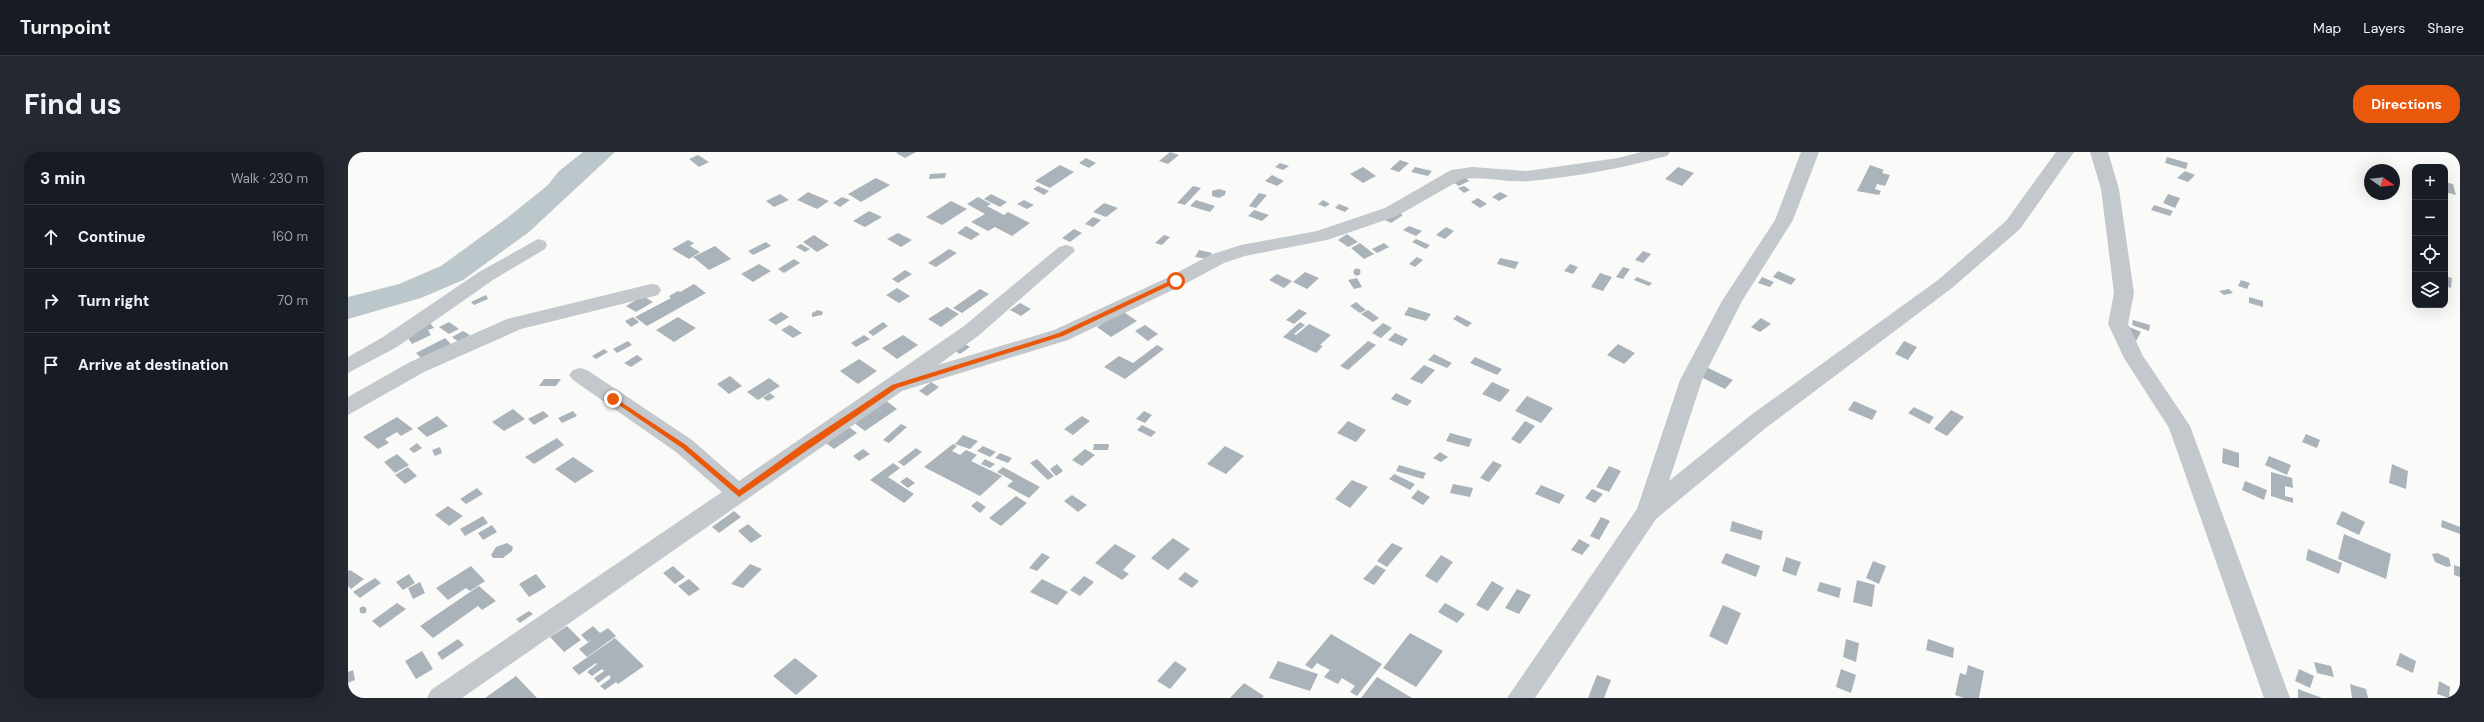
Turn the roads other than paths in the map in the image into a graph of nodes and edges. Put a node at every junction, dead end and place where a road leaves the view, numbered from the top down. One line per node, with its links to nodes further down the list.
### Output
1 (1662, 152): 10 (street)
2 (1810, 152): 13 (street)
3 (2065, 152): 13 (street)
4 (2099, 152): 16 (street)
5 (538, 245): 8 (street)
6 (1066, 251): 10 (street)
7 (651, 290): 11 (street)
8 (348, 366)
9 (580, 375): 12 (street)
10 (894, 386): 12 (street)
11 (348, 407)
12 (739, 494): 14 (street)
13 (1648, 512): 15 (street)
14 (440, 698)
15 (1520, 698)
16 (2277, 698)

